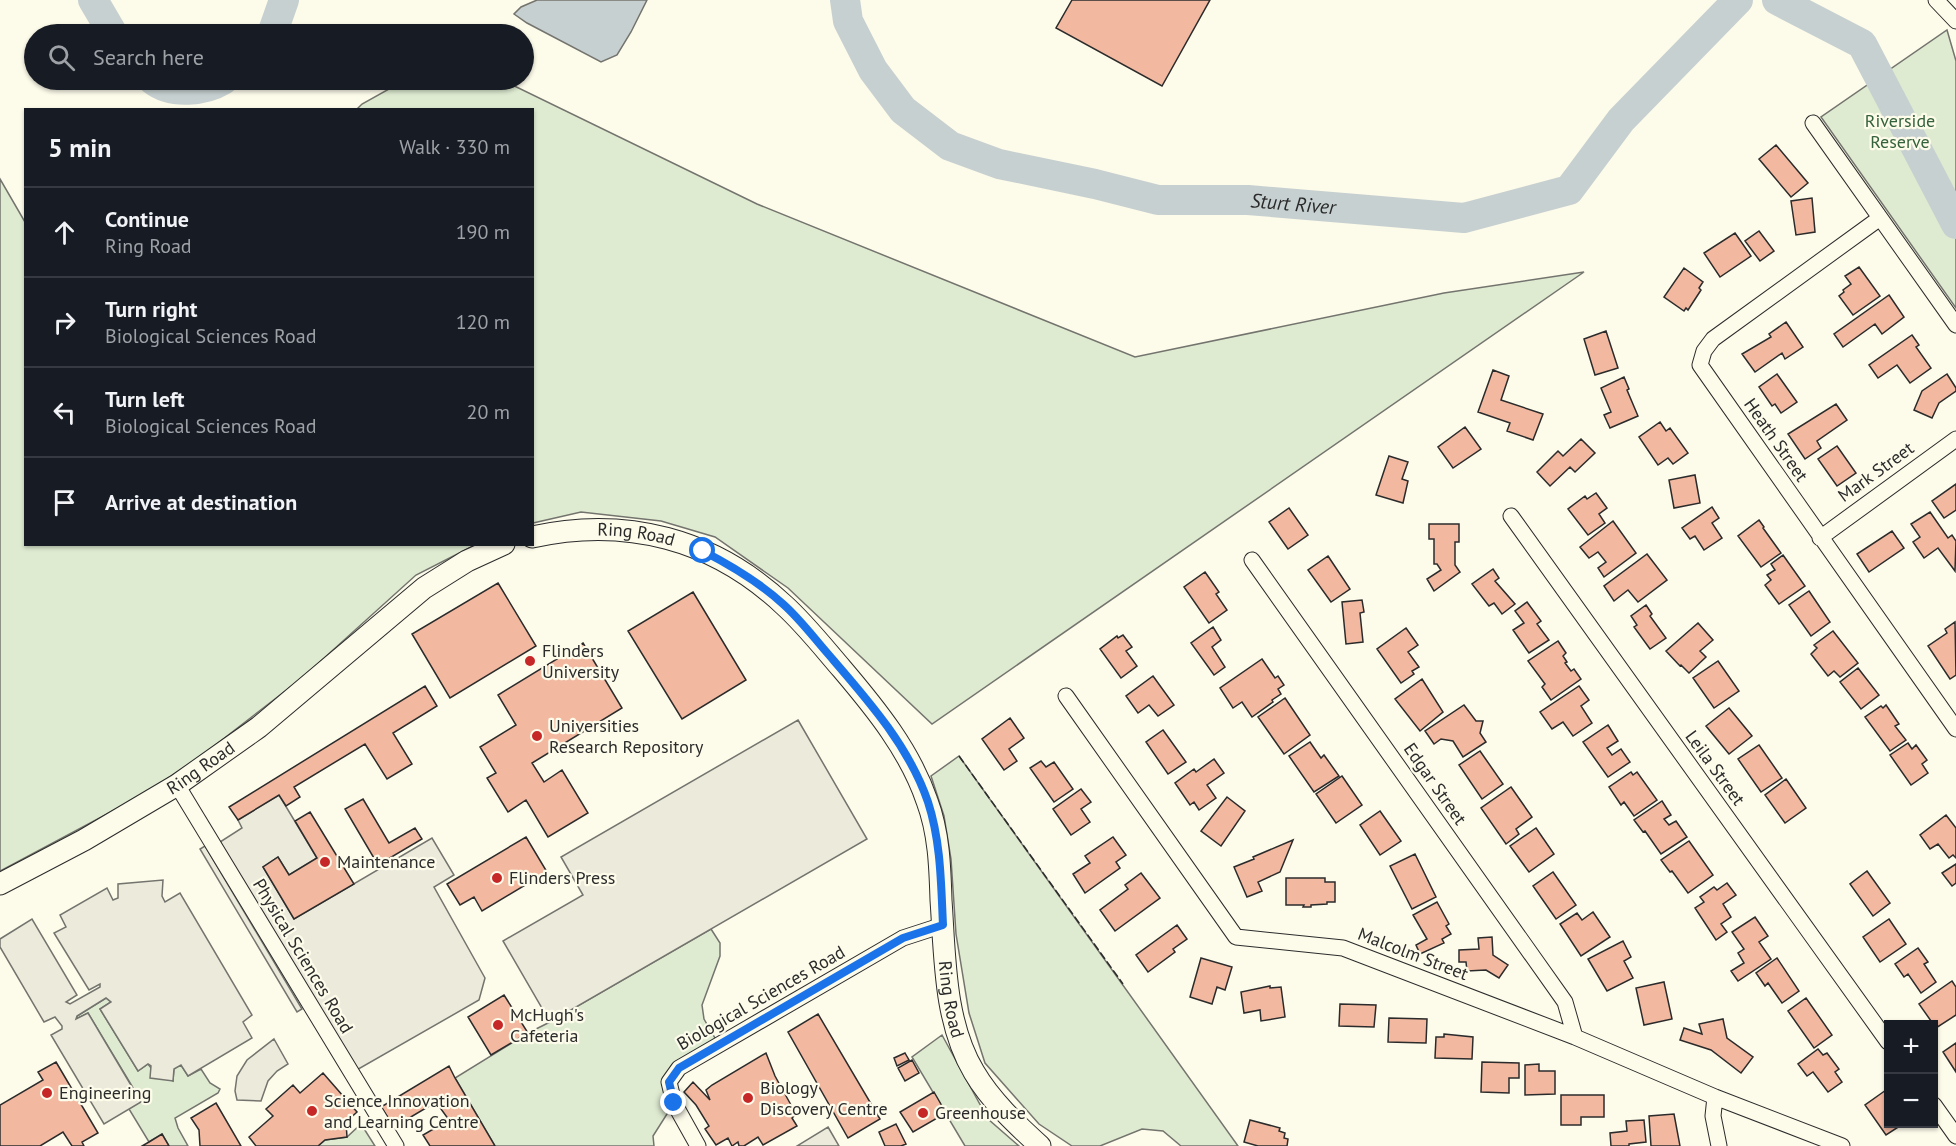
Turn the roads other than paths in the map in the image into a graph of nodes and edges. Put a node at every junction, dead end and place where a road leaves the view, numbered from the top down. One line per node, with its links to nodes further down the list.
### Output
1 (1936, 0): 2 (street)
2 (1956, 21)
3 (1813, 123): 4 (street)
4 (1880, 218): 5 (street); 9 (street, Heath Street)
5 (1956, 325)
6 (1956, 438): 9 (street, Mark Street)
7 (1511, 516): 17 (street, Leila Street)
8 (534, 537): 16 (street, Ring Road)
9 (1820, 538): 13 (street, Heath Street)
10 (500, 546): 14 (street, Ring Road)
11 (1252, 560): 18 (street, Edgar Street)
12 (1066, 696): 18 (street, Malcolm Street)
13 (1956, 729)
14 (177, 785): 15 (street, Ring Road); 22 (street, Physical Sciences Road)
15 (0, 884)
16 (943, 925): 23 (street, Biological Sciences Road); 24 (street, Ring Road)
17 (1884, 1036)
18 (1575, 1037): 19 (street, Malcolm Street)
19 (1715, 1097): 25 (street); 26 (street, Malcolm Street)
20 (1938, 1111): 21 (street)
21 (1956, 1136)
22 (396, 1146)
23 (698, 1146)
24 (1040, 1146)
25 (1719, 1146)
26 (1842, 1146)

